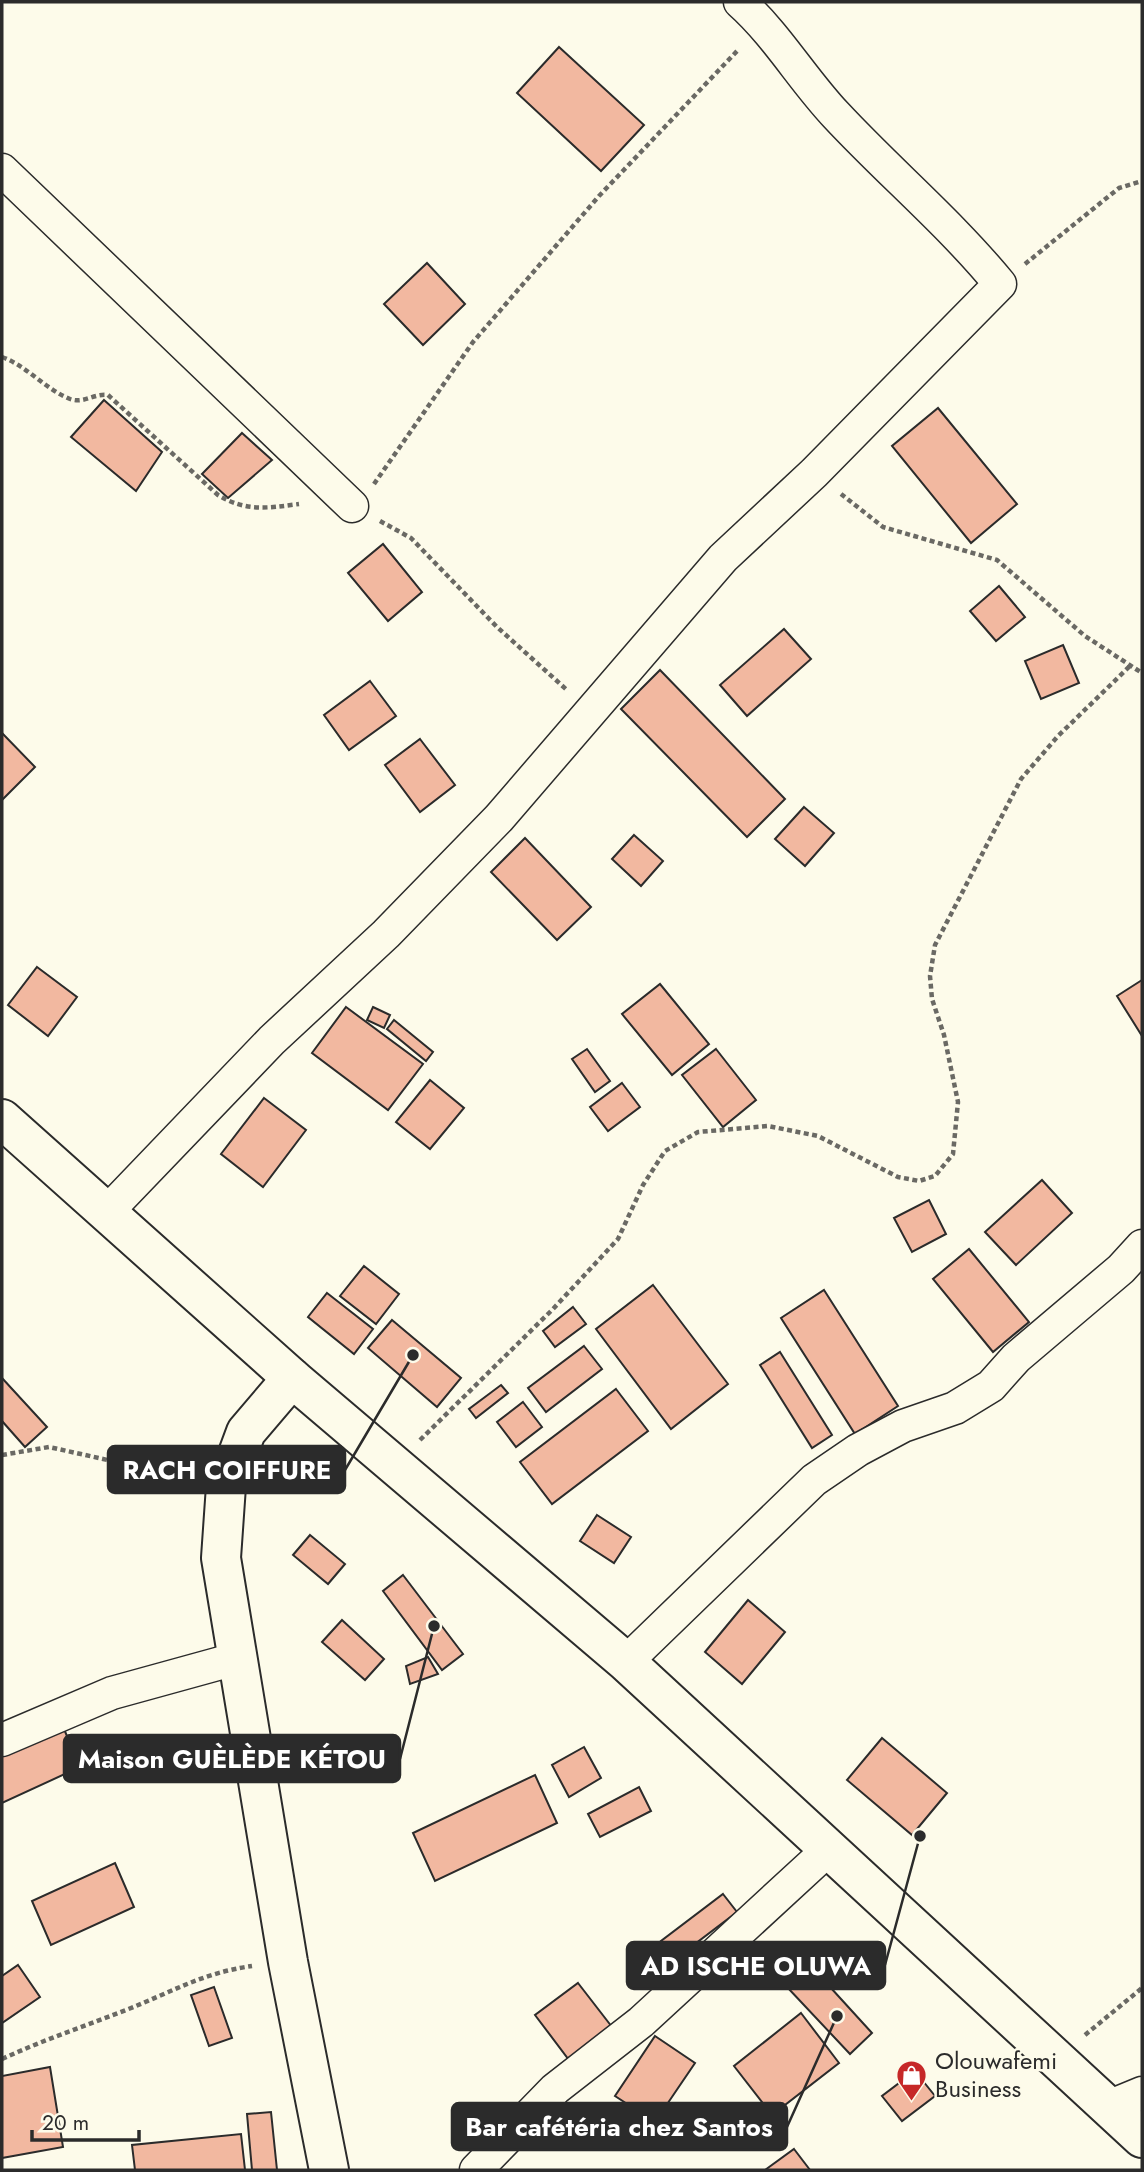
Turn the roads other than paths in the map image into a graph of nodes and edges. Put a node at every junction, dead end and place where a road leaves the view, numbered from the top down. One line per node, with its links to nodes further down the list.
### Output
1 (740, 2): 5 (street)
2 (2, 170): 3 (street)
3 (352, 506)
4 (2, 1119): 5 (main road)
5 (106, 1213): 7 (main road)
6 (1142, 1247): 9 (street)
7 (292, 1378): 8 (main road); 9 (main road)
8 (239, 1658): 10 (street); 14 (main road)
9 (626, 1662): 11 (main road)
10 (2, 1740)
11 (830, 1848): 12 (main road); 15 (street)
12 (1125, 2100): 13 (main road)
13 (1142, 2138)
14 (329, 2170)
15 (476, 2170)

